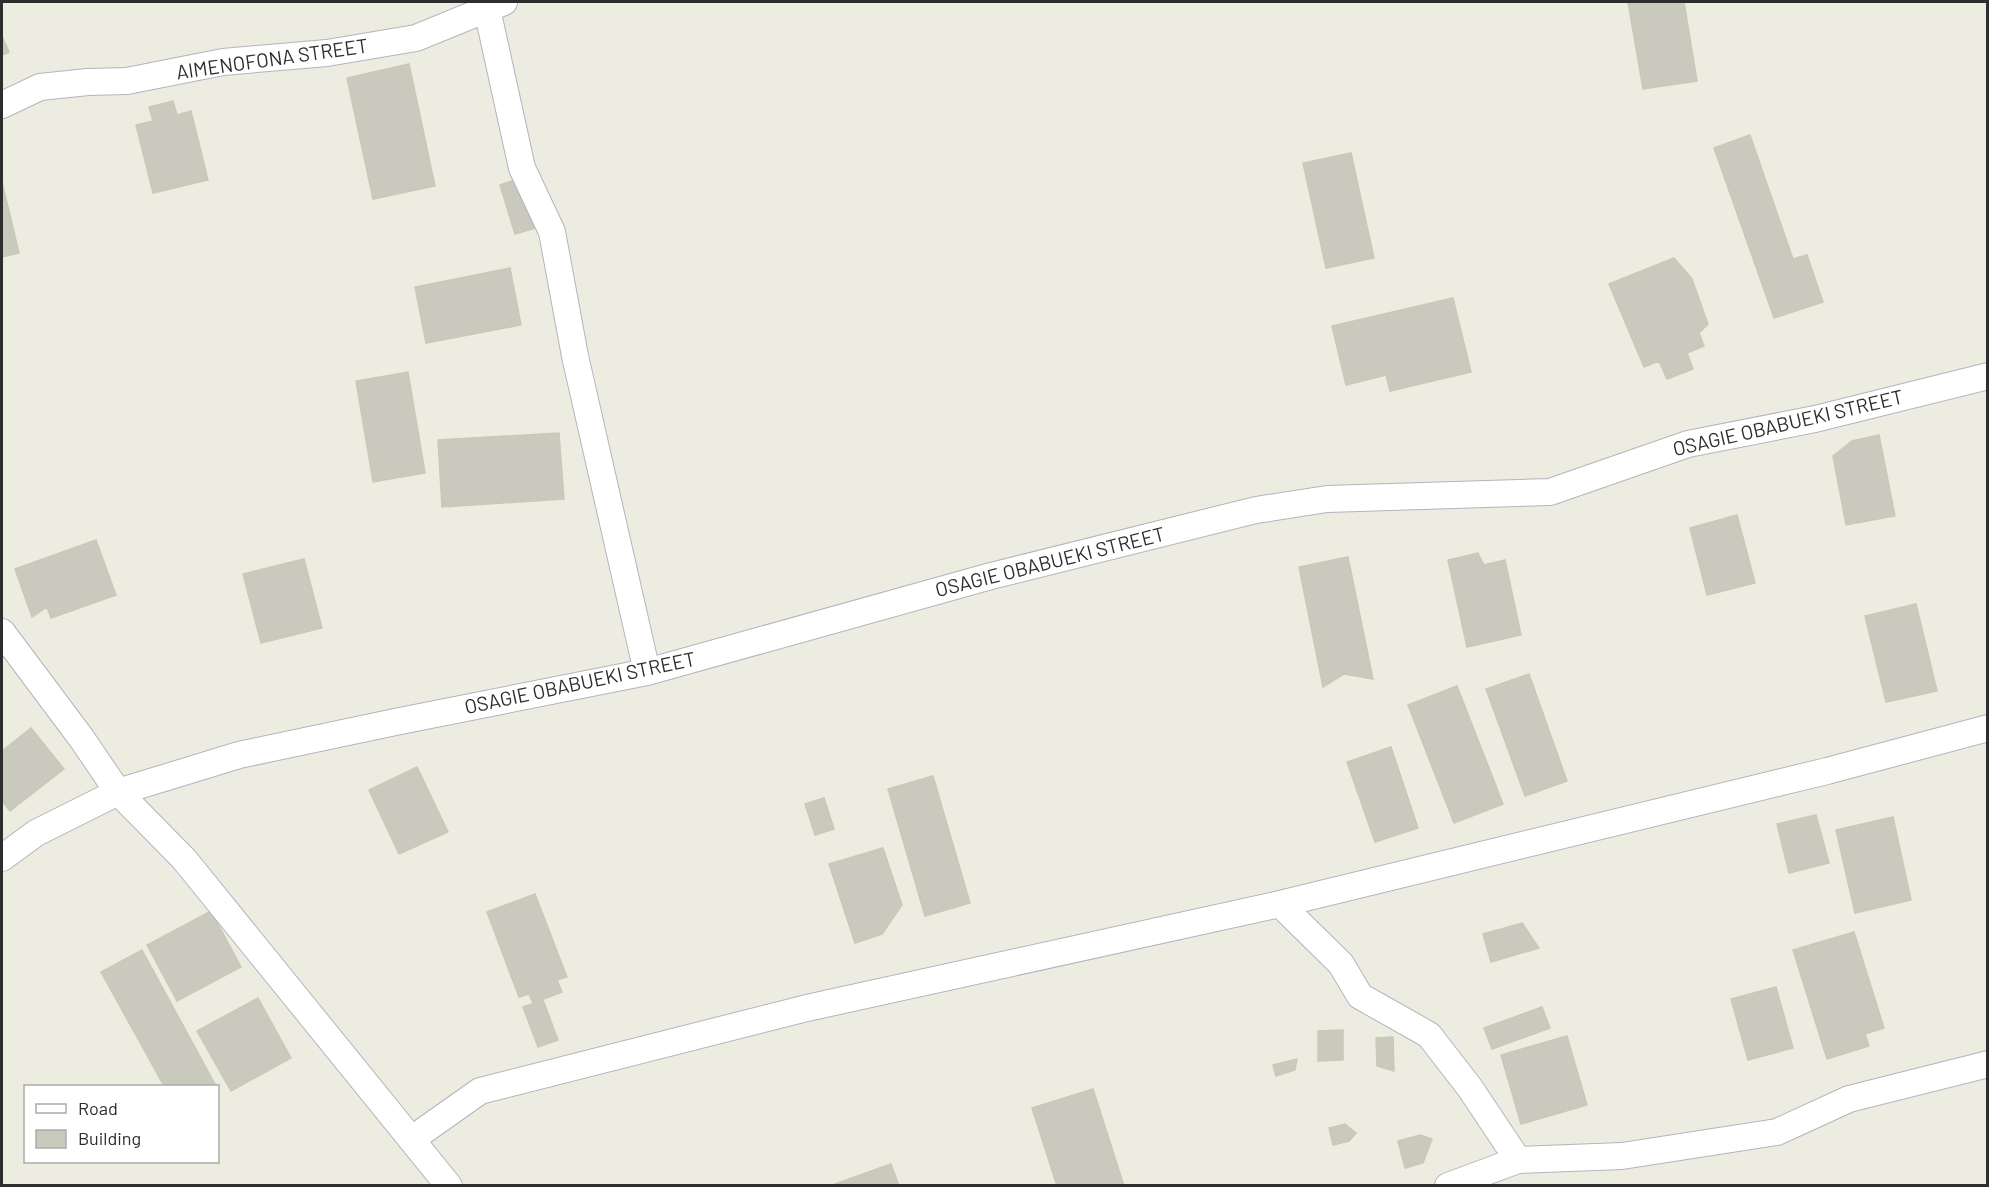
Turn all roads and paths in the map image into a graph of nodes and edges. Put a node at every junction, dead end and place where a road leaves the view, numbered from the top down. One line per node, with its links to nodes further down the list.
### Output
1 (496, 5): 2 (street, AIMENOFONA STREET); 5 (street)
2 (2, 105)
3 (1988, 376): 5 (street, OSAGIE OBABUEKI STREET)
4 (2, 632): 7 (street)
5 (647, 672): 7 (street, OSAGIE OBABUEKI STREET)
6 (1988, 728): 9 (street)
7 (118, 792): 8 (street, OSAGIE OBABUEKI STREET); 11 (street)
8 (2, 858)
9 (1280, 903): 11 (street); 12 (street)
10 (1988, 1064): 12 (street)
11 (412, 1139): 13 (street)
12 (1518, 1160): 14 (street)
13 (449, 1185)
14 (1448, 1185)

